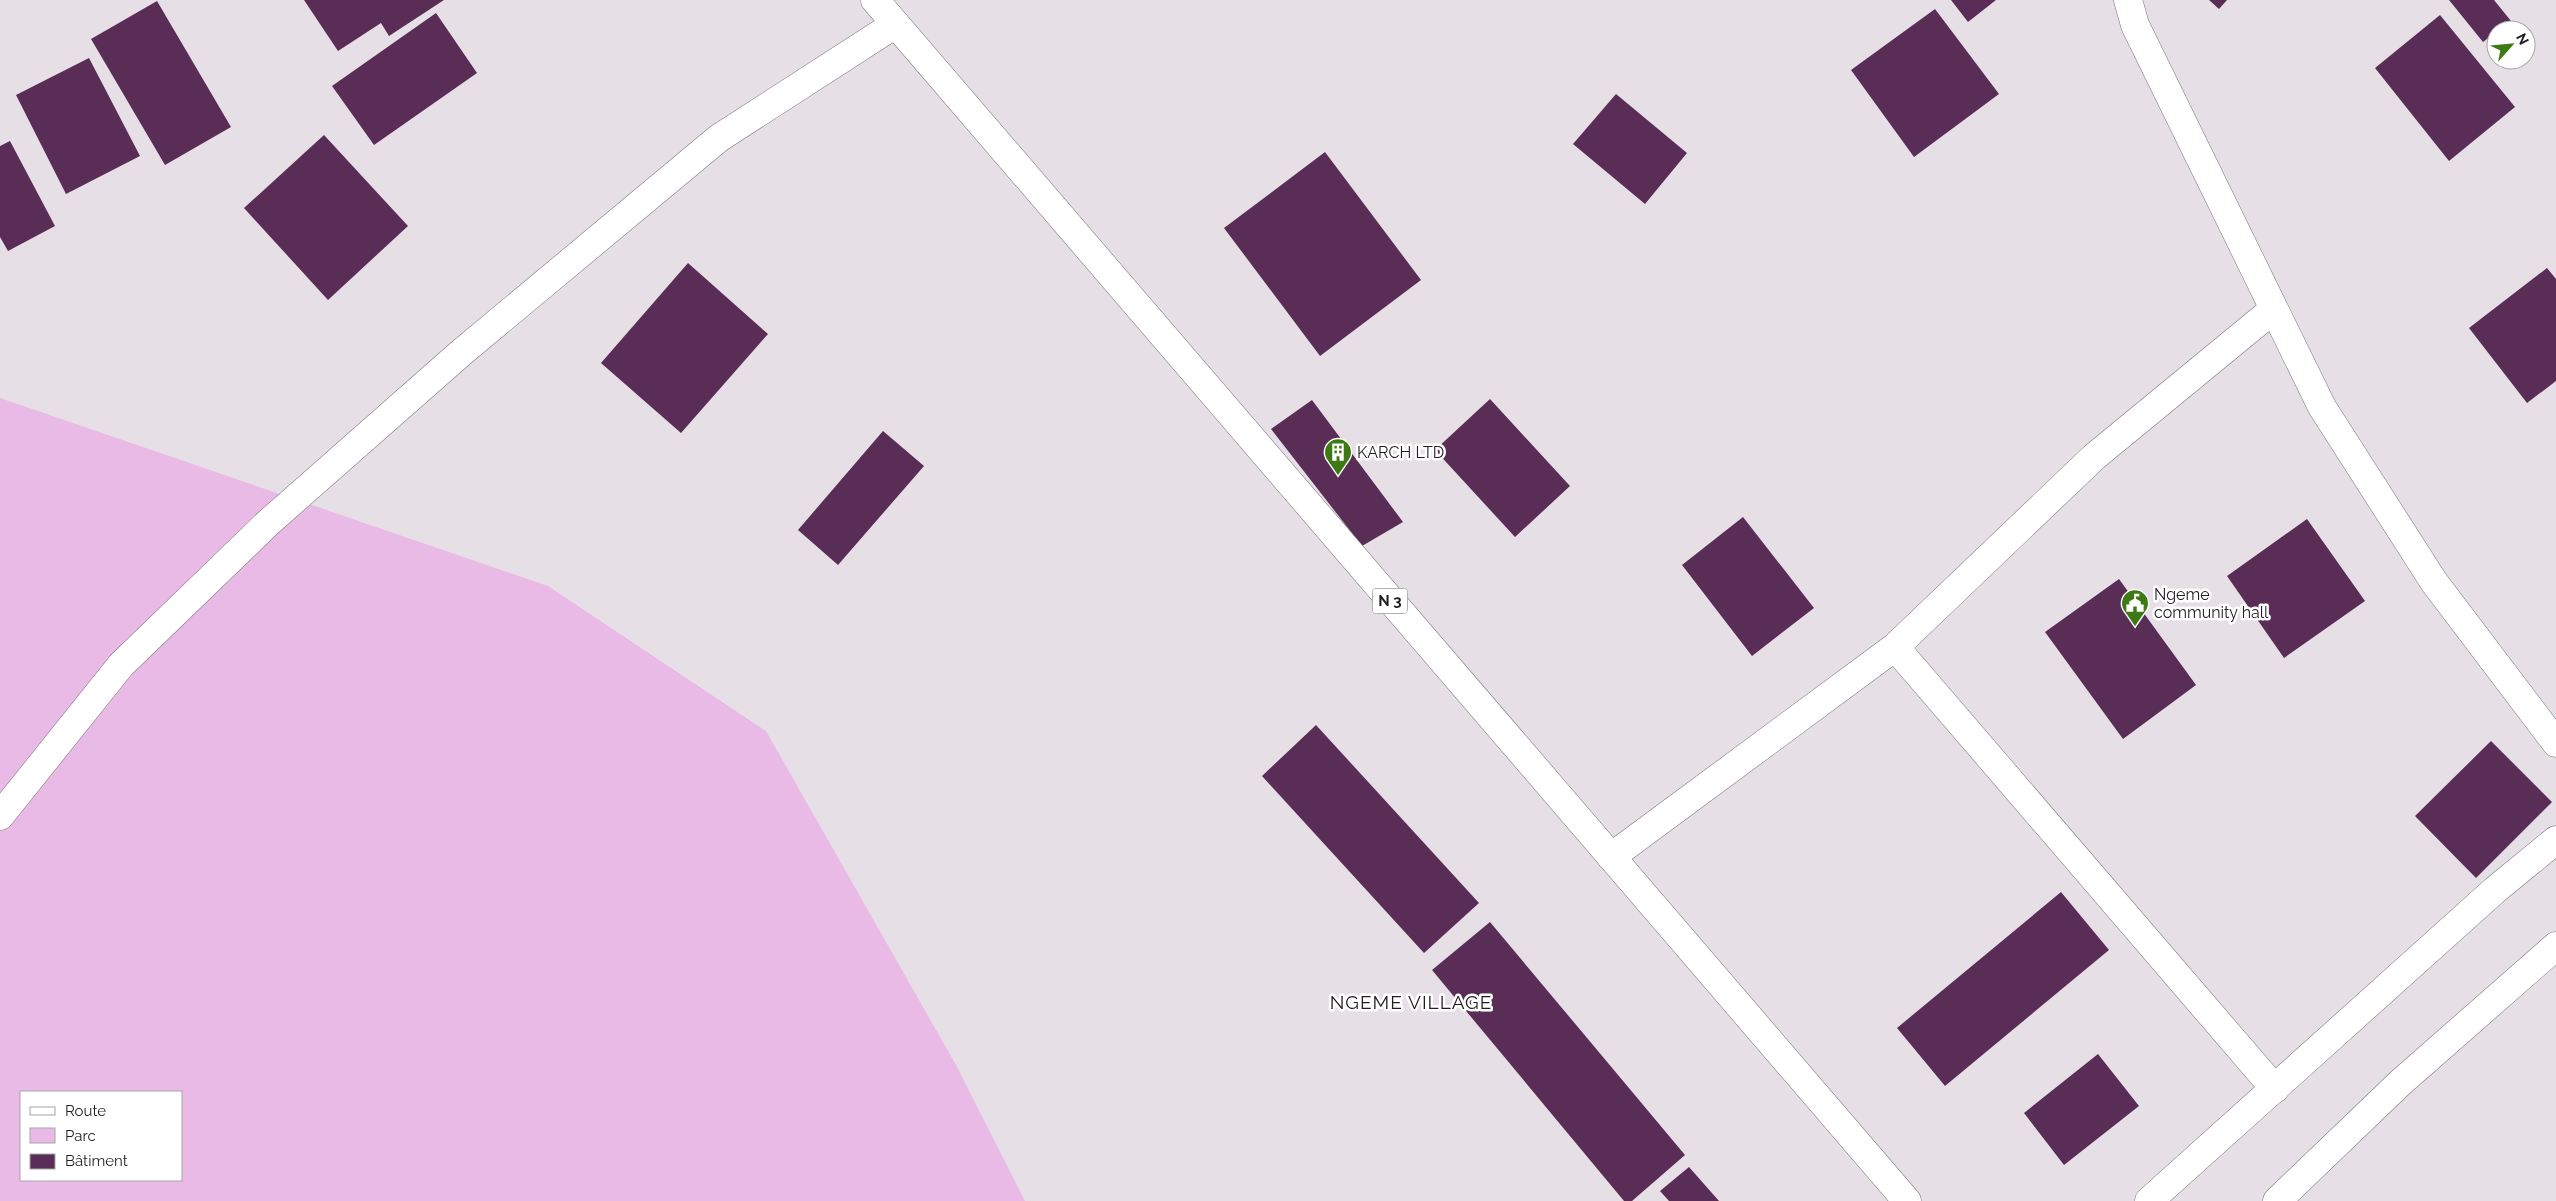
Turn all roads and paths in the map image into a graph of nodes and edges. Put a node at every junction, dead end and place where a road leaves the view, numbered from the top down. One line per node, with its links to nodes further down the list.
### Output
1 (874, 0): 3 (main road, N 3)
2 (2128, 0): 4 (main road)
3 (894, 25): 7 (main road); 9 (main road, N 3)
4 (2274, 309): 5 (main road); 6 (main road)
5 (1895, 647): 9 (main road); 11 (main road)
6 (2556, 743)
7 (0, 816)
8 (2556, 840): 11 (main road)
9 (1611, 857): 12 (main road, N 3)
10 (2556, 946): 14 (main road)
11 (2275, 1088): 13 (main road)
12 (1907, 1201)
13 (2149, 1201)
14 (2276, 1201)

